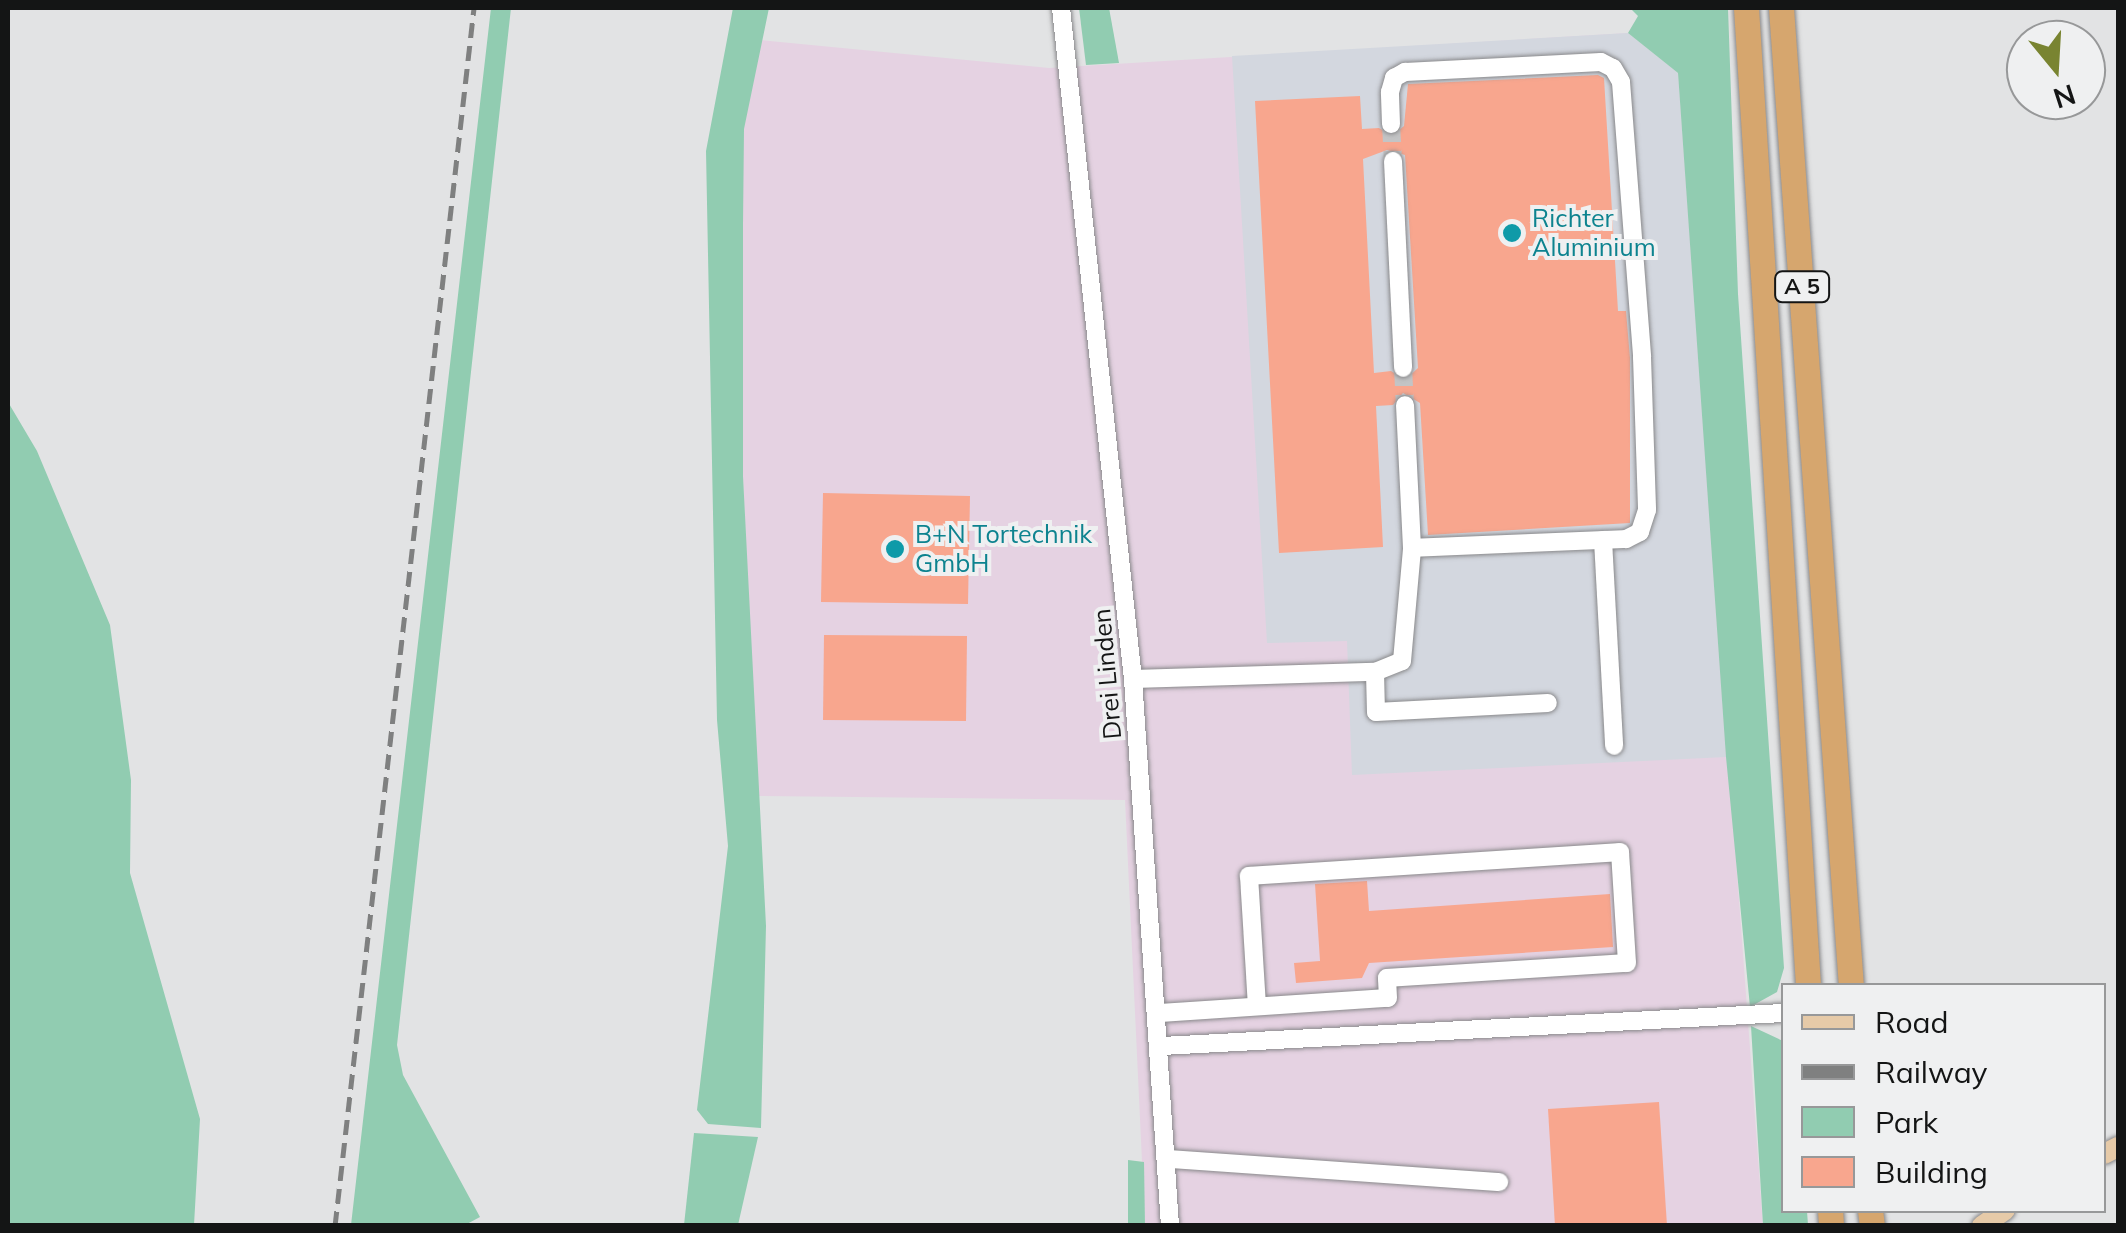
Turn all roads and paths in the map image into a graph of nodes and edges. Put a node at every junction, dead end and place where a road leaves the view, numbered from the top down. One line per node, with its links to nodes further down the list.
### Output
1 (1061, 8): 11 (street, Drei Linden)
2 (1746, 8): 14 (highway, A 5)
3 (1781, 8): 15 (highway, A 5)
4 (1391, 124): 8 (street)
5 (1393, 161): 6 (street)
6 (1403, 368)
7 (1405, 405): 9 (street)
8 (1604, 540): 9 (street); 13 (street)
9 (1412, 548): 10 (street)
10 (1376, 672): 11 (street); 12 (street)
11 (1133, 679): 17 (street, Drei Linden)
12 (1548, 703)
13 (1614, 746)
14 (1808, 983)
15 (1851, 983)
16 (1257, 1005): 16 (street); 17 (street)
17 (1160, 1012): 19 (street, Drei Linden)
18 (1781, 1013): 19 (street)
19 (1162, 1046): 20 (street, Drei Linden)
20 (1170, 1159): 21 (street); 22 (street, Drei Linden)
21 (1499, 1182)
22 (1170, 1226)

